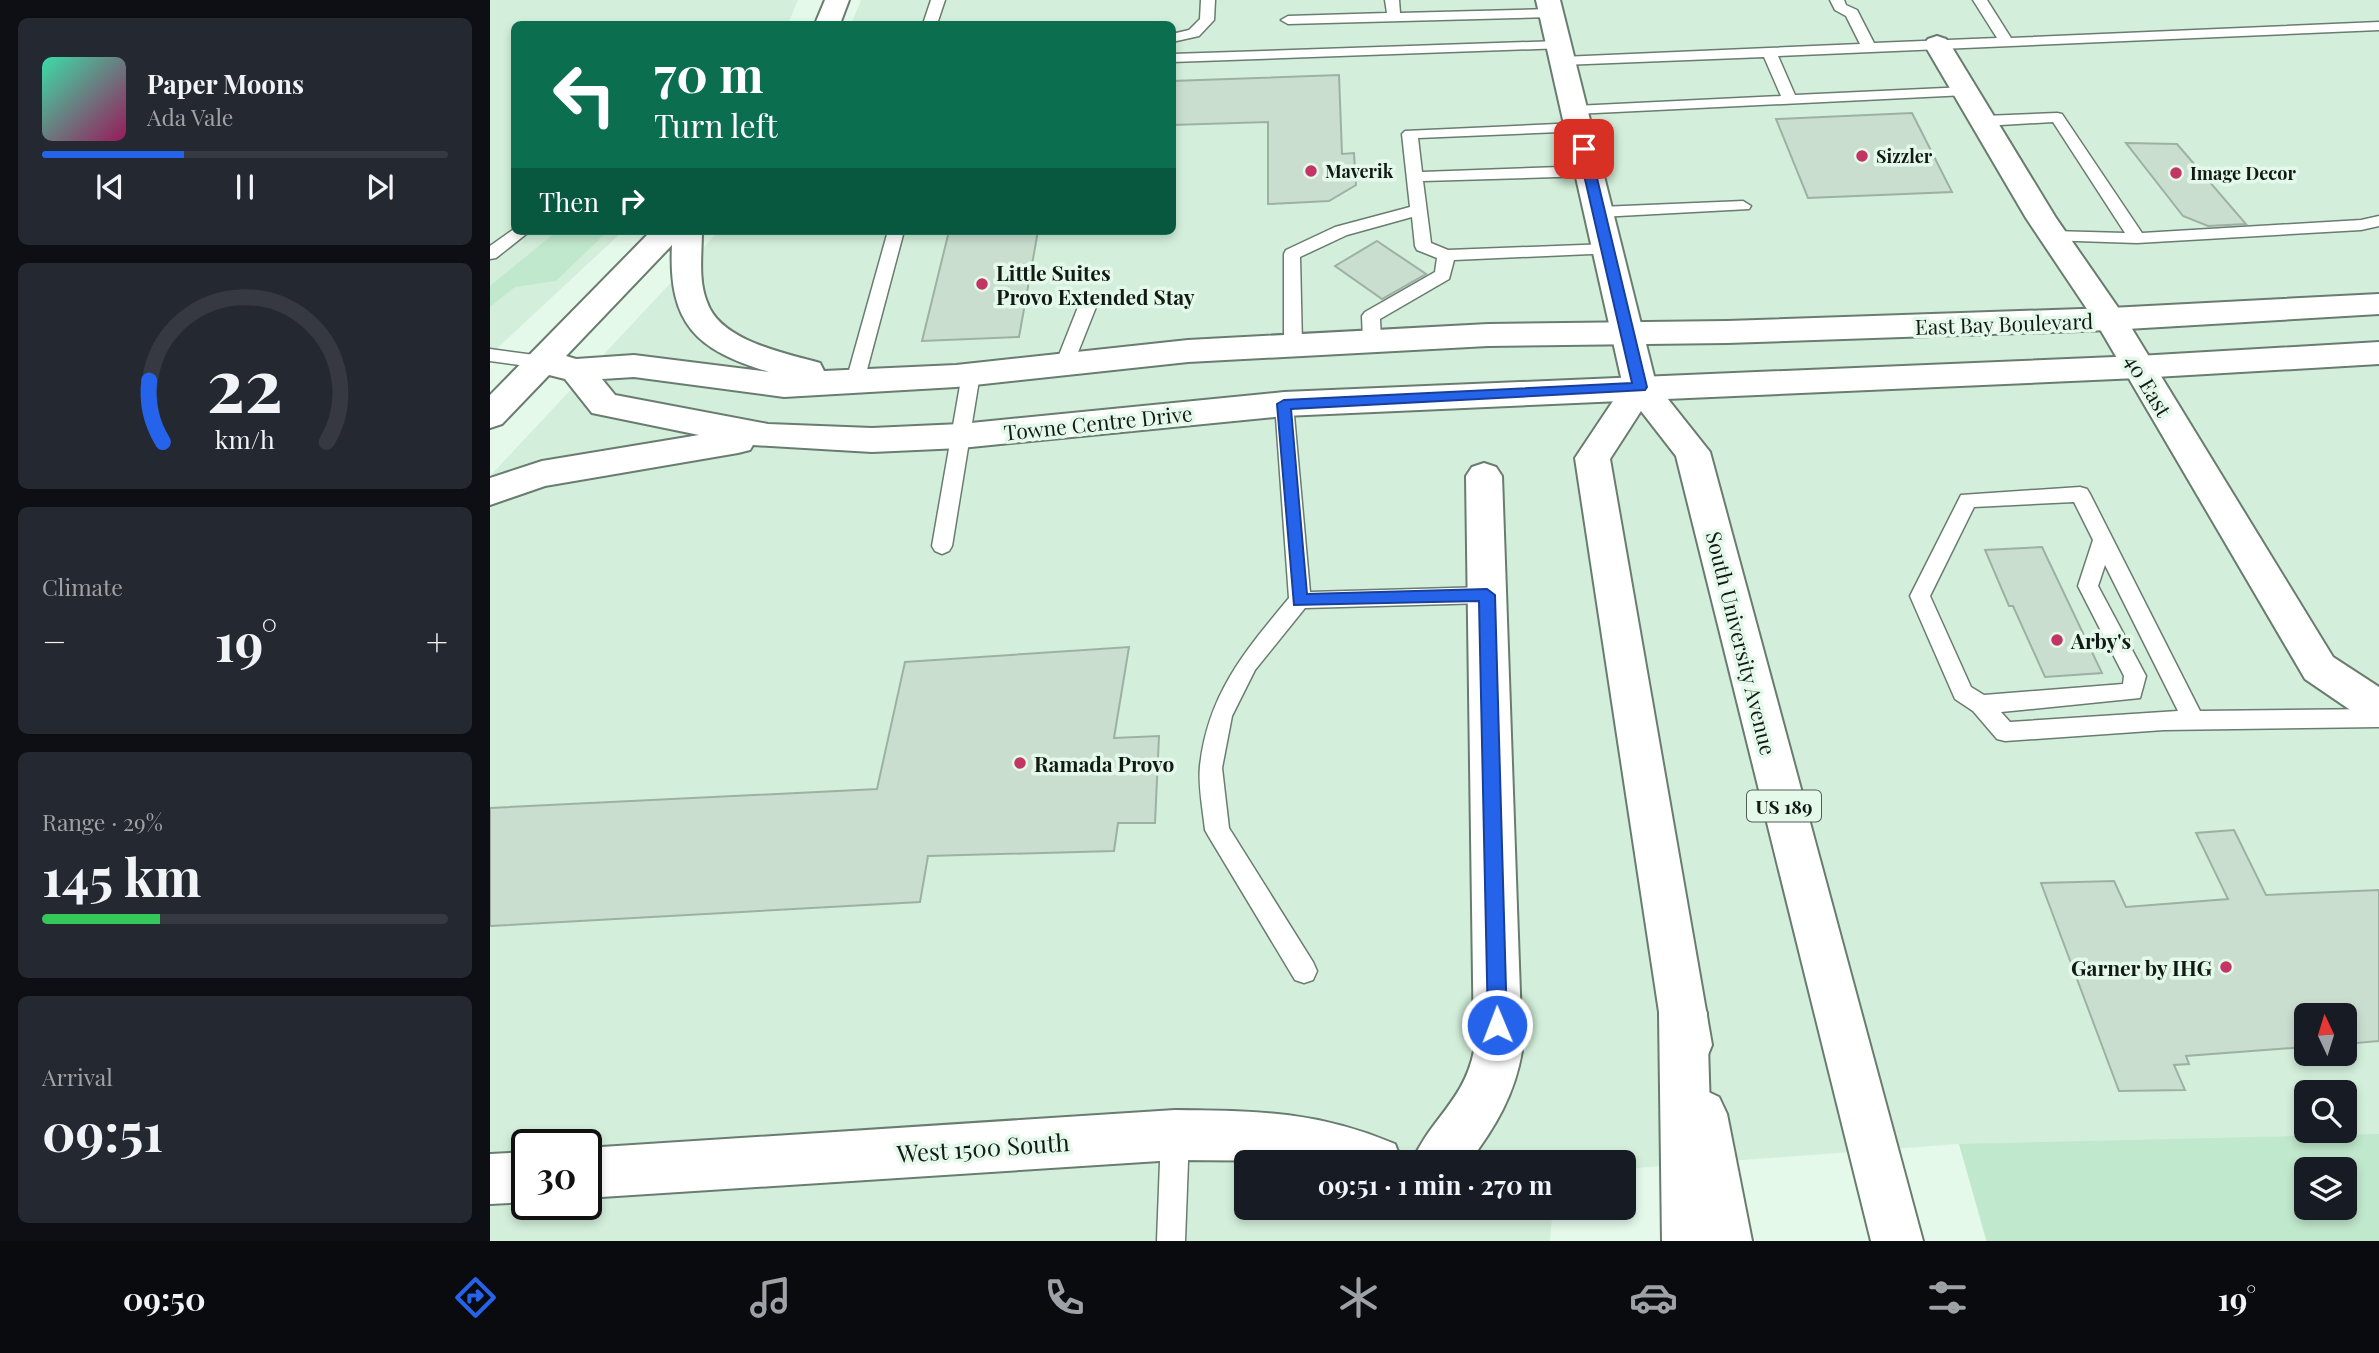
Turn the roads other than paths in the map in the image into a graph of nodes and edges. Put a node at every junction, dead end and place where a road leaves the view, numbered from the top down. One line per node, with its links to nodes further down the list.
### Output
1 (837, 0): 10 (main road)
2 (938, 0): 11 (lane)
3 (1208, 0): 13 (lane)
4 (1392, 0): 8 (lane)
5 (1837, 0): 16 (lane)
6 (1980, 0): 14 (lane)
7 (1549, 6): 8 (lane); 18 (main road, South University Avenue / US 189)
8 (1394, 17): 9 (lane)
9 (1288, 20)
10 (829, 21)
11 (931, 21)
12 (2379, 26): 14 (lane)
13 (1176, 37)
14 (2006, 41): 15 (lane)
15 (1937, 44): 16 (lane); 20 (main road, 40 East)
16 (1870, 47): 17 (lane)
17 (1769, 51): 18 (lane); 21 (lane)
18 (1560, 53): 19 (lane); 22 (main road, South University Avenue / US 189)
19 (1176, 58)
20 (1966, 91): 21 (lane); 23 (main road, 40 East)
21 (1790, 100): 22 (lane)
22 (1577, 119): 24 (main road, South University Avenue / US 189); 25 (lane)
23 (1984, 121): 34 (main road, 40 East); 35 (lane)
24 (1589, 171): 25 (lane); 28 (main road, South University Avenue / US 189)
25 (1415, 177): 27 (lane)
26 (1744, 206): 28 (lane)
27 (1419, 210): 38 (lane); 44 (lane)
28 (1600, 212): 36 (main road, South University Avenue / US 189)
29 (2379, 221): 35 (lane)
30 (516, 235): 37 (lane)
31 (664, 235): 47 (main road)
32 (687, 235): 52 (main road)
33 (895, 235): 52 (lane)
34 (2052, 236): 35 (lane); 41 (main road, 40 East)
35 (2137, 238)
36 (1608, 249): 38 (lane); 42 (main road, South University Avenue / US 189)
37 (490, 254)
38 (1446, 255): 43 (lane)
39 (2379, 304): 41 (main road, East Bay Boulevard)
40 (1087, 307): 48 (lane)
41 (2110, 319): 42 (main road, East Bay Boulevard); 49 (main road, 40 East)
42 (1629, 334): 43 (main road); 53 (main road, South University Avenue / US 189)
43 (1372, 341): 44 (main road)
44 (1293, 345): 48 (main road)
45 (2379, 353): 49 (main road)
46 (490, 355): 47 (lane)
47 (542, 362): 50 (main road); 55 (main road)
48 (1064, 365): 51 (main road)
49 (2138, 367): 53 (main road); 65 (main road, 40 East)
50 (576, 370): 52 (main road); 56 (main road, Towne Centre Drive)
51 (971, 374): 52 (main road); 57 (lane)
52 (850, 382)
53 (1640, 387): 54 (main road, Towne Centre Drive); 69 (main road); 79 (main road, South University Avenue / US 189)
54 (1284, 404): 57 (main road, Towne Centre Drive); 63 (lane)
55 (490, 416)
56 (768, 436): 57 (main road, Towne Centre Drive); 59 (main road)
57 (961, 436): 61 (lane)
58 (1484, 476): 62 (main road)
59 (490, 492)
60 (2103, 540): 64 (lane); 64 (lane); 67 (lane)
61 (942, 545)
62 (1487, 595): 63 (lane); 72 (main road)
63 (1300, 600): 68 (lane)
64 (1981, 704): 67 (lane)
65 (2379, 708)
66 (2379, 718): 67 (lane)
67 (2193, 720)
68 (1304, 971)
69 (1682, 1013): 77 (main road); 78 (main road)
70 (1174, 1135): 71 (main road, West 1500 South); 73 (main road, West 1500 South); 76 (lane)
71 (1337, 1150)
72 (1446, 1150)
73 (602, 1172)
74 (511, 1178): 75 (main road)
75 (490, 1179)
76 (1171, 1241)
77 (1688, 1241)
78 (1726, 1241)
79 (1897, 1241)

